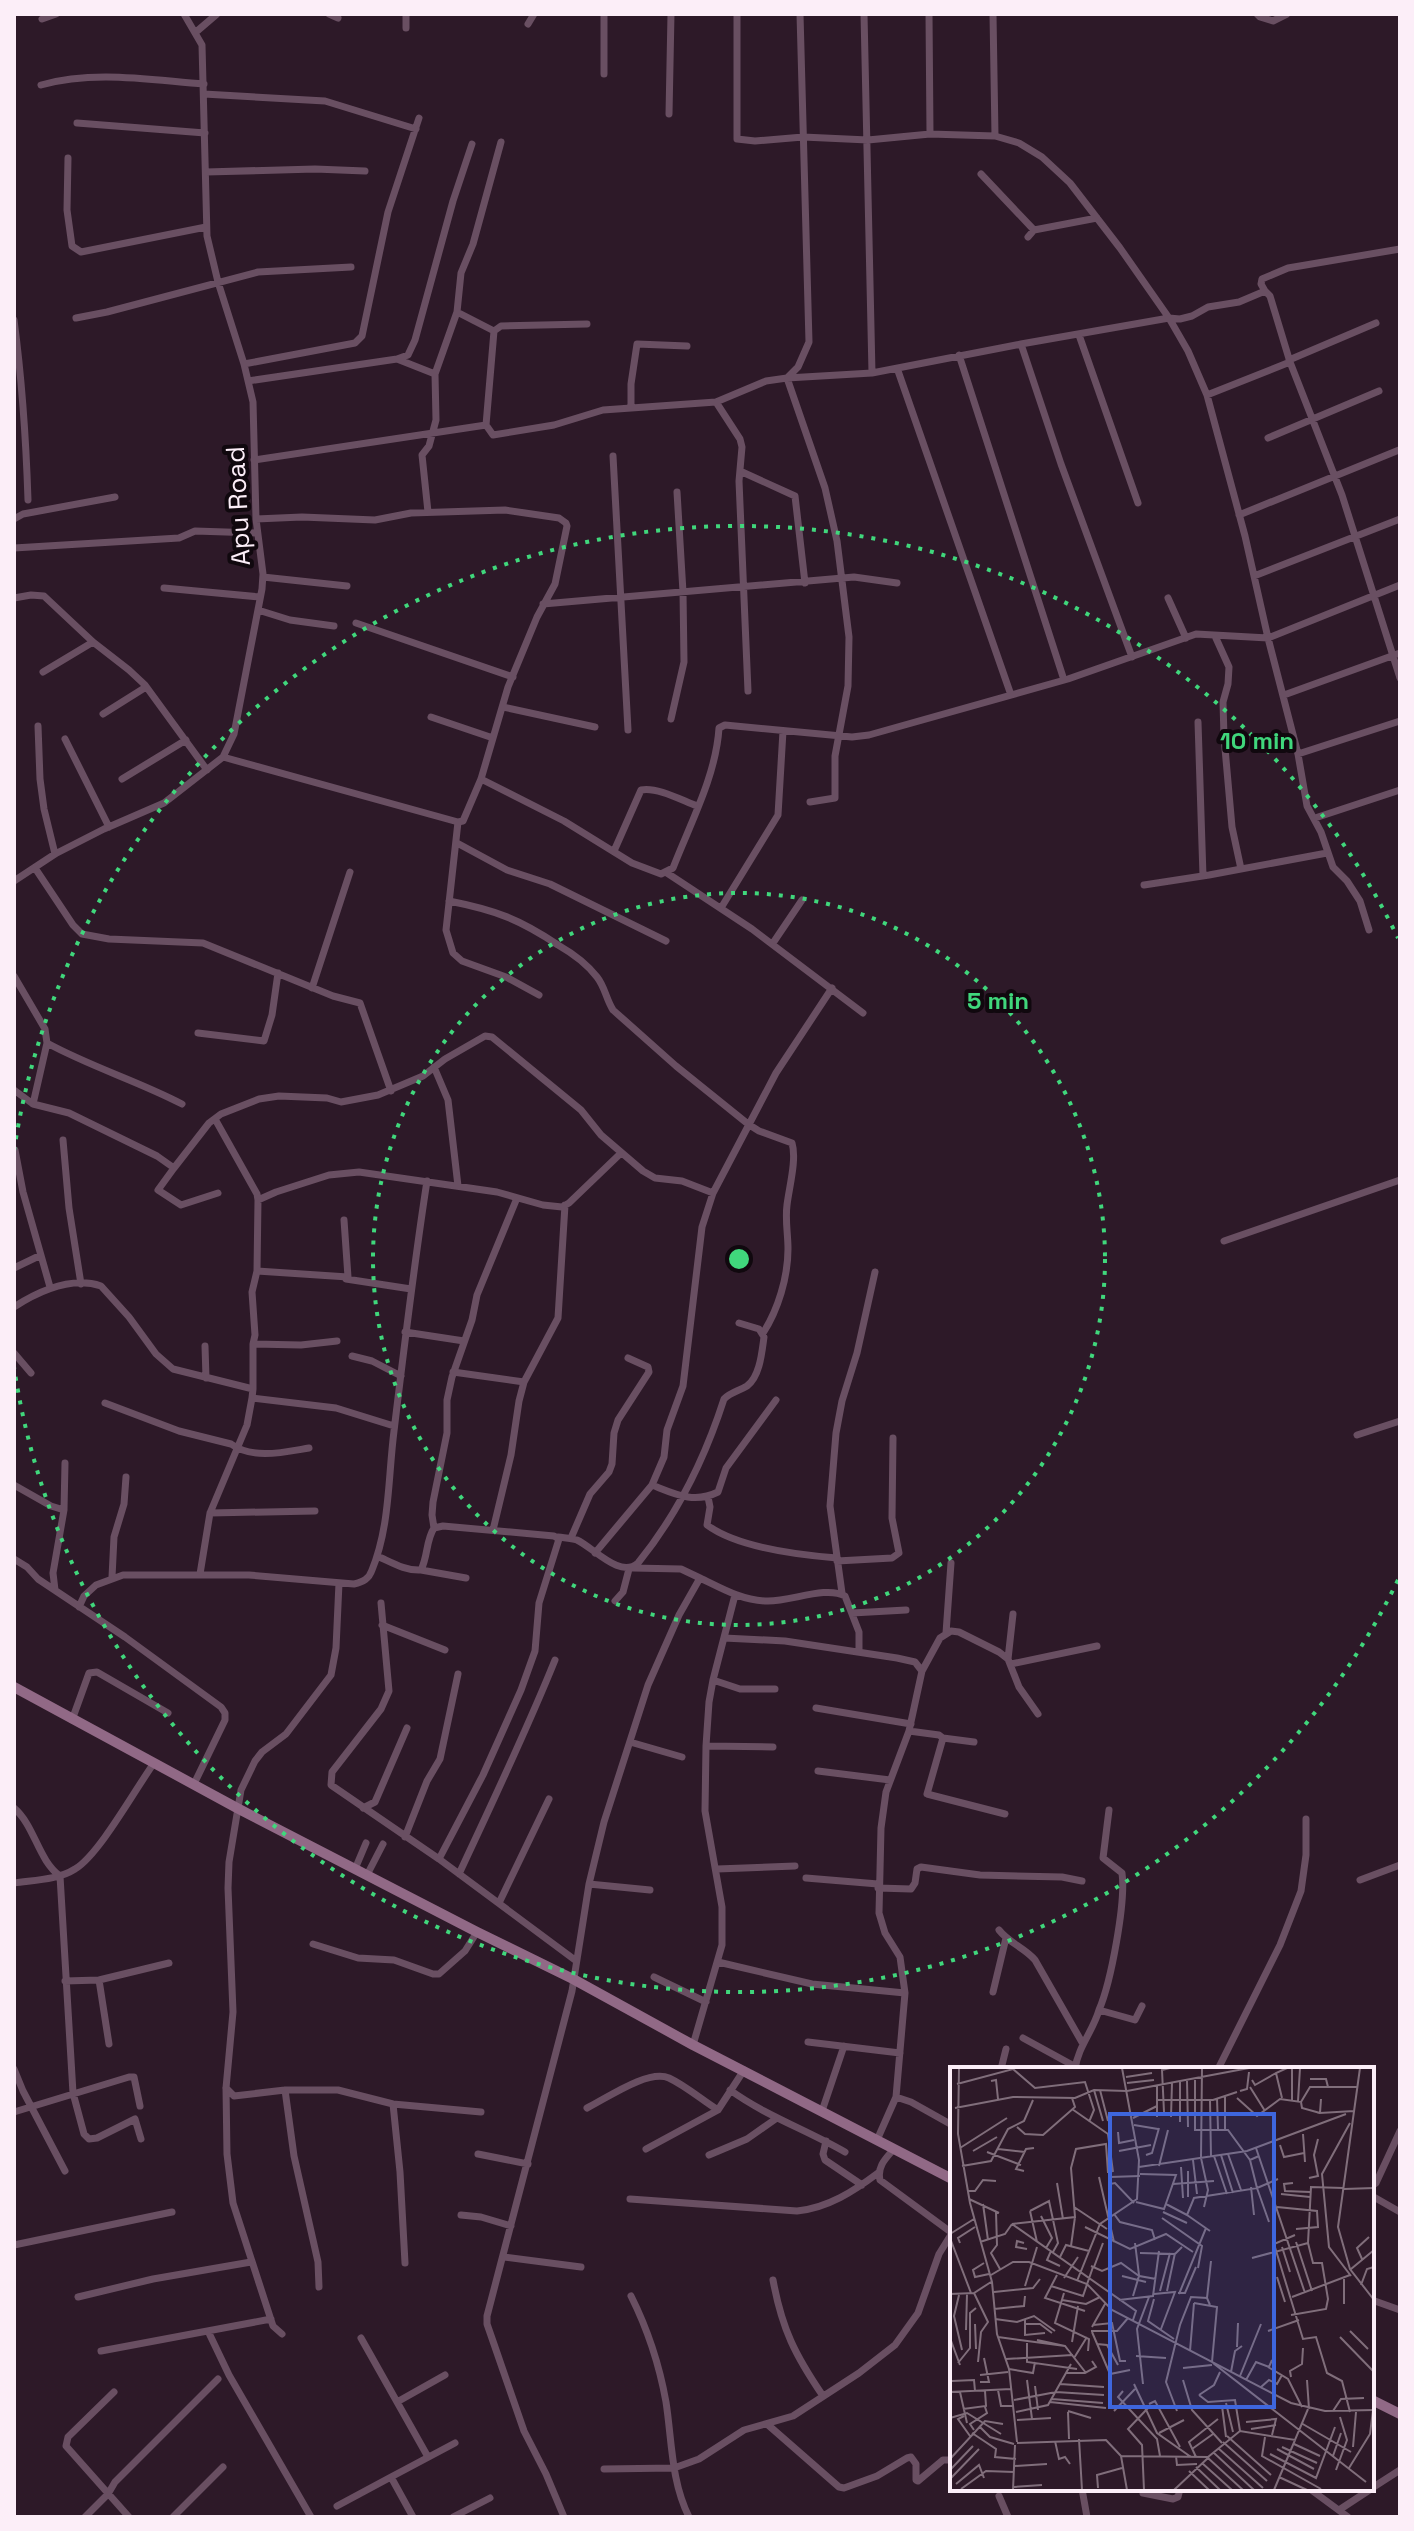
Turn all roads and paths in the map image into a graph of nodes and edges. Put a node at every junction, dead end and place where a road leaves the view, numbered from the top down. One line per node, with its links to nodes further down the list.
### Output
1 (56, 14): 17 (street)
2 (184, 14): 20 (street, Apu Road)
3 (217, 14): 20 (street)
4 (329, 14): 16 (street)
5 (406, 14): 19 (street)
6 (534, 14): 18 (street)
7 (604, 14): 21 (street)
8 (671, 14): 25 (street)
9 (737, 14): 32 (street)
10 (800, 14): 32 (street)
11 (864, 14): 33 (street)
12 (929, 14): 30 (street)
13 (993, 14): 31 (street)
14 (1257, 14): 15 (street)
15 (1287, 14)
16 (338, 18)
17 (42, 19)
18 (528, 24)
19 (406, 28)
20 (196, 32): 22 (street, Apu Road)
21 (604, 74)
22 (204, 84): 23 (street); 24 (street, Apu Road)
23 (41, 85)
24 (204, 94): 28 (street); 29 (street, Apu Road)
25 (669, 114)
26 (419, 118): 28 (street)
27 (77, 123): 29 (street)
28 (416, 129): 59 (street)
29 (205, 133): 38 (street, Apu Road)
30 (930, 134): 31 (street); 33 (street)
31 (995, 136): 40 (street)
32 (803, 137): 33 (street); 63 (street)
33 (868, 140): 61 (street)
34 (501, 142): 46 (street)
35 (472, 144): 57 (street)
36 (68, 158): 41 (street)
37 (365, 171): 38 (street)
38 (206, 172): 41 (street, Apu Road)
39 (981, 174): 40 (street)
40 (1097, 218): 48 (street)
41 (206, 227): 44 (street, Apu Road)
42 (1400, 249): 45 (street)
43 (351, 267): 44 (street)
44 (218, 282): 47 (street); 59 (street, Apu Road)
45 (1265, 291): 48 (street); 58 (street)
46 (457, 312): 52 (street); 62 (street)
47 (76, 318)
48 (1169, 318): 53 (street); 66 (street)
49 (14, 320): 80 (street)
50 (1376, 323): 58 (street)
51 (587, 324): 52 (street)
52 (494, 331): 70 (street)
53 (1079, 335): 54 (street); 81 (street)
54 (1021, 344): 56 (street); 114 (street)
55 (687, 346): 68 (street)
56 (959, 356): 60 (street); 118 (street)
57 (397, 359): 62 (street); 64 (street)
58 (1290, 361): 66 (street); 69 (street)
59 (244, 364): 64 (street, Apu Road)
60 (897, 368): 61 (street); 121 (street)
61 (872, 373): 63 (street)
62 (435, 374): 71 (street)
63 (787, 378): 67 (street); 92 (street)
64 (248, 381): 75 (street, Apu Road)
65 (1379, 391): 69 (street)
66 (1207, 395): 83 (street)
67 (716, 402): 68 (street); 76 (street)
68 (631, 408): 70 (street)
69 (1313, 420): 72 (street); 77 (street)
70 (486, 425): 71 (street)
71 (432, 432): 75 (street); 82 (street)
72 (1268, 438)
73 (1399, 450): 77 (street)
74 (613, 456): 103 (street)
75 (254, 460): 85 (street, Apu Road)
76 (740, 471): 93 (street); 97 (street)
77 (1335, 476): 83 (street); 88 (street)
78 (677, 492): 99 (street)
79 (115, 497): 84 (street)
80 (28, 500)
81 (1138, 503)
82 (428, 512): 85 (street); 105 (street)
83 (1239, 515): 90 (street)
84 (14, 519)
85 (256, 519): 87 (street, Apu Road)
86 (1400, 519): 88 (street)
87 (257, 533): 89 (street); 91 (street, Apu Road)
88 (1355, 535): 90 (street); 100 (street)
89 (14, 548)
90 (1254, 576): 111 (street)
91 (263, 577): 96 (street); 101 (street, Apu Road)
92 (841, 580): 93 (street); 94 (street); 133 (street)
93 (805, 583): 97 (street)
94 (897, 583)
95 (1400, 585): 100 (street)
96 (347, 586)
97 (744, 587): 99 (street); 120 (street)
98 (164, 588): 101 (street)
99 (683, 592): 103 (street); 126 (street)
100 (1374, 595): 111 (street); 113 (street)
101 (260, 597): 106 (street, Apu Road)
102 (14, 598): 112 (street)
103 (622, 598): 105 (street); 131 (street)
104 (1168, 598): 110 (street)
105 (543, 604): 116 (street)
106 (258, 610): 108 (street); 138 (street, Apu Road)
107 (356, 623): 116 (street)
108 (334, 626)
109 (1215, 636): 110 (street); 111 (street); 153 (street)
110 (1186, 638): 114 (street)
111 (1268, 638): 122 (street)
112 (93, 642): 115 (street); 119 (street)
113 (1397, 654): 117 (street); 122 (street)
114 (1132, 657): 118 (street)
115 (43, 672)
116 (513, 677): 123 (street)
117 (1400, 678)
118 (1064, 680): 121 (street)
119 (146, 687): 124 (street); 136 (street)
120 (748, 691)
121 (1011, 695): 133 (street)
122 (1284, 695): 137 (street)
123 (503, 707): 130 (street); 134 (street)
124 (103, 714)
125 (431, 717): 134 (street)
126 (671, 719)
127 (1400, 721): 137 (street)
128 (1198, 722): 156 (street)
129 (38, 726): 151 (street)
130 (595, 727)
131 (628, 730)
132 (783, 731): 133 (street); 144 (street); 161 (street)
133 (839, 736): 143 (street)
134 (493, 738): 141 (street)
135 (65, 739): 147 (street)
136 (186, 740): 139 (street); 140 (street)
137 (1298, 754): 145 (street)
138 (223, 757): 139 (street); 146 (street)
139 (207, 770): 147 (street)
140 (122, 779)
141 (481, 779): 146 (street); 149 (street)
142 (1400, 790): 145 (street)
143 (810, 802)
144 (697, 806): 149 (street); 155 (street)
145 (1315, 818): 150 (street)
146 (458, 822): 148 (street)
147 (109, 827): 151 (street)
148 (457, 843): 160 (street); 163 (street)
149 (614, 851): 155 (street)
150 (1327, 853): 153 (street); 162 (street)
151 (55, 854): 152 (street)
152 (35, 868): 157 (street); 165 (street)
153 (1241, 869): 156 (street)
154 (350, 872): 167 (street)
155 (667, 873): 161 (street)
156 (1203, 876): 158 (street)
157 (14, 881)
158 (1144, 885)
159 (802, 900): 164 (street)
160 (449, 901): 169 (street); 179 (street)
161 (721, 908): 164 (street)
162 (1369, 930)
163 (666, 941)
164 (773, 943): 168 (street)
165 (278, 973): 167 (street); 171 (street)
166 (14, 976): 172 (street)
167 (312, 988): 175 (street)
168 (832, 988): 170 (street); 179 (street)
169 (539, 995)
170 (863, 1013)
171 (198, 1033)
172 (47, 1043): 176 (street); 177 (street)
173 (434, 1067): 175 (street); 182 (street); 186 (street)
174 (14, 1090): 176 (street)
175 (391, 1091): 178 (street)
176 (33, 1104): 183 (street)
177 (182, 1104)
178 (215, 1119): 183 (street); 190 (street)
179 (748, 1124): 188 (street); 205 (street)
180 (63, 1140): 199 (street)
181 (15, 1150): 194 (street)
182 (620, 1154): 188 (street); 191 (street)
183 (174, 1168): 187 (street)
184 (1400, 1180): 193 (street)
185 (427, 1181): 186 (street); 190 (street); 201 (street)
186 (458, 1186): 189 (street)
187 (218, 1193)
188 (713, 1193): 230 (street)
189 (517, 1198): 191 (street); 207 (street)
190 (258, 1200): 196 (street)
191 (565, 1205): 217 (street)
192 (344, 1220): 198 (street)
193 (1224, 1241)
194 (39, 1256): 195 (street); 200 (street)
195 (14, 1268)
196 (257, 1271): 198 (street); 208 (street)
197 (875, 1272): 243 (street)
198 (346, 1279): 201 (street)
199 (81, 1284): 200 (street); 216 (street)
200 (50, 1287): 202 (street)
201 (411, 1289): 204 (street)
202 (14, 1307)
203 (739, 1323): 205 (street)
204 (405, 1332): 207 (street); 215 (street)
205 (763, 1333): 231 (street)
206 (337, 1341): 208 (street)
207 (464, 1341): 213 (street)
208 (253, 1344): 218 (street)
209 (205, 1346): 216 (street)
210 (14, 1353): 214 (street)
211 (352, 1356): 215 (street)
212 (628, 1358): 239 (street)
213 (453, 1372): 217 (street); 236 (street)
214 (31, 1373)
215 (401, 1376): 222 (street)
216 (206, 1378): 218 (street)
217 (524, 1382): 237 (street)
218 (253, 1393): 222 (street); 226 (street)
219 (776, 1400): 232 (street)
220 (105, 1403): 226 (street)
221 (1400, 1421): 223 (street)
222 (394, 1426): 241 (street)
223 (1357, 1435)
224 (893, 1438): 243 (street)
225 (309, 1448): 226 (street)
226 (238, 1449): 235 (street)
227 (65, 1463): 233 (street)
228 (126, 1477): 248 (street)
229 (14, 1485): 233 (street)
230 (652, 1485): 231 (street); 240 (street)
231 (682, 1497): 232 (street); 245 (street)
232 (708, 1497): 243 (street)
233 (64, 1510): 252 (street)
234 (315, 1511): 235 (street)
235 (210, 1513): 247 (street)
236 (434, 1528): 237 (street); 246 (street)
237 (493, 1530): 238 (street)
238 (558, 1537): 239 (street); 300 (street)
239 (571, 1538): 240 (street)
240 (595, 1553): 245 (street)
241 (377, 1556): 246 (street); 251 (street)
242 (14, 1559): 252 (street)
243 (837, 1559): 253 (street)
244 (951, 1563): 262 (street)
245 (631, 1568): 250 (street); 255 (street)
246 (421, 1570): 249 (street)
247 (200, 1574): 248 (street); 251 (street)
248 (112, 1577): 257 (street)
249 (466, 1578)
250 (700, 1578): 254 (street); 281 (street)
251 (339, 1583): 292 (street)
252 (55, 1590): 257 (street)
253 (842, 1593): 254 (street); 259 (street)
254 (735, 1595): 263 (street)
255 (615, 1601)
256 (381, 1603): 261 (street)
257 (79, 1607): 289 (street)
258 (906, 1610): 259 (street)
259 (852, 1613): 266 (street)
260 (1013, 1614): 268 (street)
261 (382, 1625): 265 (street); 293 (street)
262 (946, 1633): 268 (street); 269 (street)
263 (724, 1638): 266 (street); 271 (street)
264 (1097, 1646): 268 (street)
265 (445, 1650)
266 (859, 1652): 269 (street)
267 (555, 1660): 305 (street)
268 (1009, 1662): 276 (street)
269 (922, 1671): 278 (street)
270 (458, 1674): 297 (street)
271 (713, 1680): 272 (street); 283 (street)
272 (775, 1689)
273 (16, 1691): 277 (street)
274 (816, 1708): 278 (street)
275 (168, 1713): 277 (street)
276 (1038, 1714)
277 (72, 1720): 286 (street)
278 (910, 1727): 280 (street); 288 (street)
279 (407, 1728): 293 (street)
280 (943, 1738): 282 (street); 295 (street)
281 (630, 1742): 285 (street); 312 (street)
282 (974, 1742)
283 (706, 1746): 284 (street); 304 (street)
284 (773, 1747)
285 (682, 1757)
286 (154, 1763): 289 (street); 307 (street)
287 (818, 1771): 288 (street)
288 (890, 1780): 313 (street)
289 (194, 1784): 292 (street)
290 (549, 1799): 315 (street)
291 (14, 1808): 307 (street)
292 (237, 1808): 303 (street); 346 (street)
293 (363, 1808): 297 (street)
294 (1109, 1810): 331 (street)
295 (1005, 1814)
296 (1306, 1819): 343 (street)
297 (405, 1837): 300 (street)
298 (366, 1843): 303 (street)
299 (383, 1844): 306 (street)
300 (439, 1859): 305 (street)
301 (1400, 1865): 309 (street)
302 (795, 1866): 304 (street)
303 (355, 1869): 306 (street)
304 (717, 1869): 321 (street)
305 (459, 1874): 315 (street)
306 (367, 1875): 317 (street)
307 (60, 1876): 311 (street); 326 (street)
308 (806, 1878): 313 (street)
309 (1360, 1880)
310 (1082, 1881): 313 (street)
311 (14, 1883)
312 (589, 1884): 314 (street); 320 (street)
313 (878, 1886): 328 (street)
314 (650, 1890)
315 (499, 1903): 320 (street)
316 (999, 1930): 318 (street)
317 (477, 1932): 319 (street); 324 (street)
318 (1006, 1938): 327 (street); 335 (street)
319 (313, 1944)
320 (575, 1960): 324 (street)
321 (718, 1962): 328 (street); 329 (street)
322 (169, 1963): 325 (street)
323 (654, 1977): 329 (street)
324 (573, 1979): 336 (street); 370 (street)
325 (99, 1980): 326 (street); 334 (street)
326 (65, 1981): 349 (street)
327 (993, 1992)
328 (905, 1993): 339 (street)
329 (706, 2002): 336 (street)
330 (1142, 2006): 331 (street)
331 (1099, 2010): 335 (street)
332 (1023, 2038): 341 (street)
333 (808, 2042): 337 (street)
334 (109, 2044)
335 (1083, 2044): 342 (street)
336 (693, 2045): 345 (street)
337 (844, 2046): 339 (street); 356 (street)
338 (1006, 2049): 340 (street)
339 (900, 2053): 350 (street)
340 (1002, 2067)
341 (1074, 2067)
342 (1076, 2067)
343 (1219, 2067)
344 (14, 2069): 352 (street)
345 (744, 2070): 348 (street); 356 (street)
346 (226, 2088): 347 (street); 386 (street)
347 (285, 2090): 351 (street); 390 (street)
348 (730, 2090): 355 (street); 359 (street)
349 (73, 2093): 352 (street); 353 (street); 362 (street)
350 (896, 2097): 360 (street); 363 (street)
351 (393, 2104): 358 (street); 387 (street)
352 (31, 2106): 357 (street); 371 (street)
353 (140, 2106)
354 (587, 2108): 355 (street)
355 (718, 2110): 365 (street)
356 (822, 2111): 363 (street)
357 (14, 2112)
358 (481, 2112)
359 (777, 2118): 364 (street); 369 (street)
360 (950, 2124)
361 (1400, 2131): 374 (street)
362 (141, 2139)
363 (877, 2140): 366 (street)
364 (826, 2141): 367 (street); 375 (street)
365 (646, 2149)
366 (893, 2150): 372 (street); 373 (street)
367 (845, 2152)
368 (478, 2154): 370 (street)
369 (709, 2155)
370 (528, 2164): 381 (street)
371 (65, 2171)
372 (878, 2173): 375 (street); 382 (street)
373 (950, 2178)
374 (1374, 2184)
375 (862, 2185): 377 (street)
376 (1374, 2197): 379 (street)
377 (630, 2199)
378 (172, 2212): 384 (street)
379 (1400, 2212)
380 (461, 2215): 381 (street)
381 (511, 2226): 385 (street)
382 (950, 2232)
383 (950, 2236): 403 (street)
384 (14, 2245)
385 (504, 2257): 388 (street); 433 (street)
386 (251, 2262): 392 (street); 395 (street)
387 (405, 2263)
388 (581, 2267)
389 (773, 2280): 403 (street)
390 (319, 2287)
391 (631, 2296): 412 (street)
392 (78, 2297)
393 (1374, 2301): 394 (street)
394 (1400, 2310)
395 (271, 2319): 396 (street); 397 (street)
396 (208, 2331): 399 (street); 430 (street)
397 (282, 2334)
398 (361, 2338): 405 (street)
399 (101, 2351)
400 (445, 2375): 405 (street)
401 (218, 2379): 422 (street)
402 (114, 2392): 422 (street)
403 (823, 2396): 407 (street)
404 (1374, 2401): 406 (street)
405 (397, 2402): 409 (street)
406 (1400, 2414)
407 (767, 2424): 410 (street); 412 (street)
408 (455, 2443): 409 (street)
409 (428, 2457): 415 (street)
410 (950, 2460)
411 (223, 2467): 429 (street)
412 (674, 2468): 413 (street); 434 (street)
413 (604, 2469)
414 (1400, 2470): 416 (street)
415 (391, 2477): 425 (street); 431 (street)
416 (1374, 2488)
417 (1082, 2491): 436 (street)
418 (1180, 2491): 421 (street)
419 (1313, 2491): 426 (street)
420 (1369, 2491): 426 (street)
421 (1143, 2493)
422 (108, 2494): 427 (street); 428 (street)
423 (999, 2496): 435 (street)
424 (490, 2498): 432 (street)
425 (337, 2506)
426 (1339, 2510): 437 (street)
427 (85, 2517)
428 (129, 2517)
429 (173, 2517)
430 (311, 2517)
431 (413, 2517)
432 (453, 2517)
433 (564, 2517)
434 (689, 2517)
435 (1008, 2517)
436 (1087, 2517)
437 (1348, 2517)

